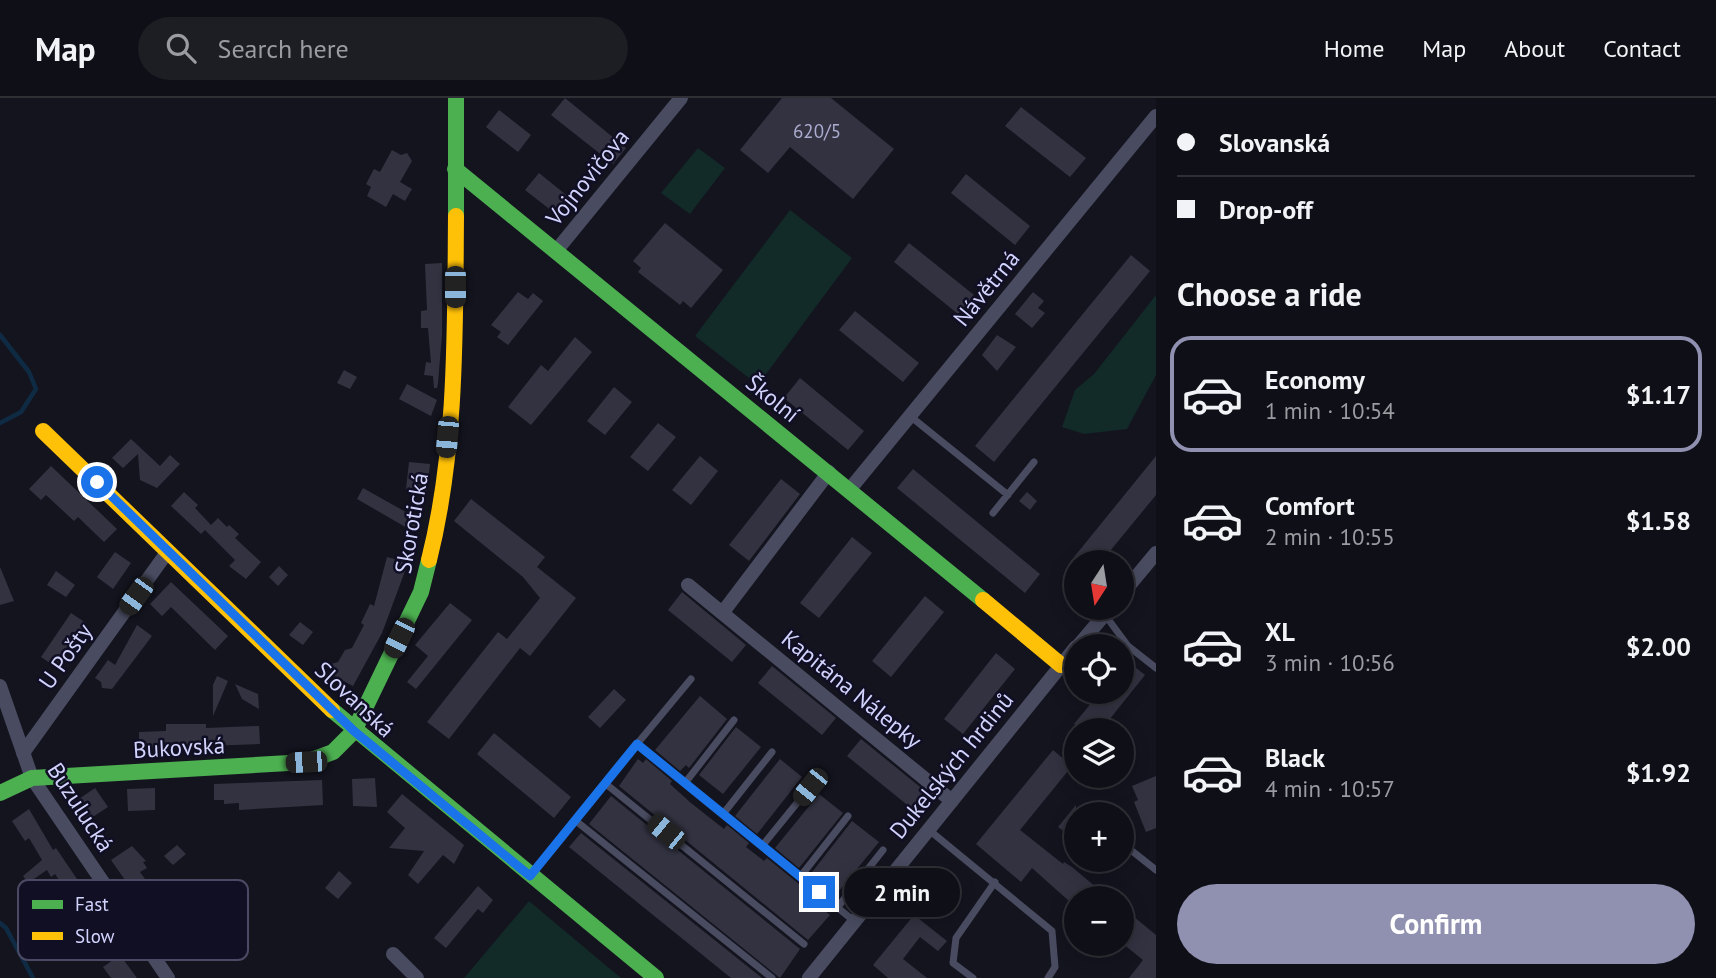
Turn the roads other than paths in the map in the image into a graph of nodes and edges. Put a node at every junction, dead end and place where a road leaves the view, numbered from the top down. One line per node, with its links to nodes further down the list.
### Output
1 (456, 98): 4 (street, Skorotická)
2 (681, 98): 5 (street, Vojnovičova)
3 (1156, 116): 6 (street, Návětrná)
4 (455, 169): 5 (street, Školní); 27 (street, Skorotická)
5 (556, 251): 9 (street, Školní)
6 (910, 416): 10 (street, Návětrná); 11 (lane)
7 (43, 431): 13 (street, Slovanská)
8 (1034, 462): 11 (lane)
9 (829, 472): 10 (street, Školní); 17 (street)
10 (850, 489): 22 (street, Školní)
11 (1008, 495): 12 (lane)
12 (993, 513)
13 (168, 551): 27 (street, Slovanská); 30 (street, U Pošty)
14 (1156, 553): 15 (street)
15 (1134, 580)
16 (688, 585): 17 (street, Kapitána Nálepky)
17 (723, 612): 36 (street, Kapitána Nálepky)
18 (1100, 620): 20 (street, Dukelských hrdinů)
19 (1113, 620): 23 (lane)
20 (1088, 634)
21 (1064, 662): 22 (street, Dukelských hrdinů)
22 (1061, 665): 36 (street, Dukelských hrdinů)
23 (1156, 668)
24 (691, 679): 28 (lane)
25 (0, 686): 30 (street, Buzulucká)
26 (734, 720): 32 (lane)
27 (354, 731): 31 (street, Bukovská); 45 (street, Slovanská)
28 (637, 744): 32 (lane); 33 (lane)
29 (772, 752): 37 (lane)
30 (23, 753): 31 (street, Buzulucká)
31 (32, 778): 35 (street, Bukovská); 47 (street, Buzulucká)
32 (685, 783): 37 (lane)
33 (606, 784): 39 (lane); 51 (lane)
34 (810, 787): 41 (lane)
35 (0, 793)
36 (952, 801): 40 (street, Dukelských hrdinů)
37 (723, 814): 41 (lane)
38 (848, 816): 46 (lane)
39 (576, 821): 45 (lane); 57 (lane)
40 (929, 830): 48 (lane); 50 (street, Dukelských hrdinů)
41 (762, 846): 46 (lane)
42 (883, 850): 49 (lane)
43 (1134, 853): 44 (lane)
44 (1156, 870)
45 (530, 876): 56 (street, Slovanská)
46 (800, 877): 49 (lane)
47 (101, 880)
48 (995, 882): 59 (lane); 60 (lane)
49 (837, 908): 50 (lane)
50 (855, 922): 58 (street, Dukelských hrdinů)
51 (804, 944)
52 (393, 954): 55 (street)
53 (155, 960): 54 (street, Buzulucká)
54 (167, 978)
55 (417, 978)
56 (656, 978)
57 (772, 978)
58 (809, 978)
59 (974, 978)
60 (1048, 978)

